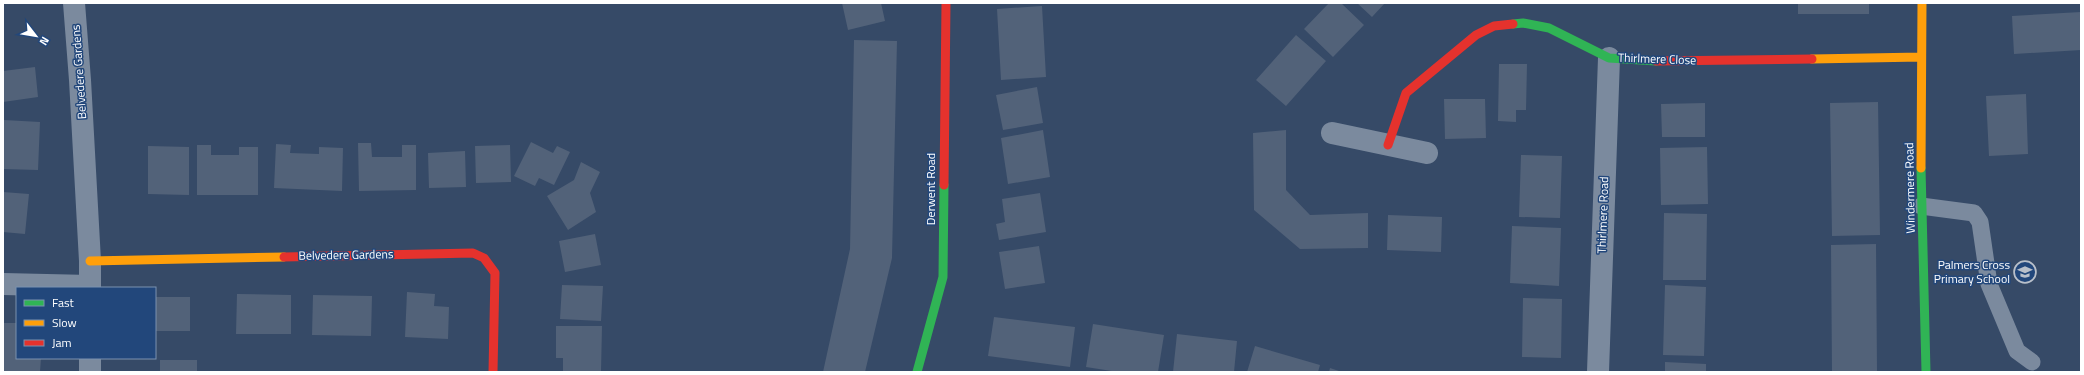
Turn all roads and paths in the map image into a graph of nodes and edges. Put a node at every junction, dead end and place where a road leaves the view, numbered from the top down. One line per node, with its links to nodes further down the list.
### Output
1 (74, 3): 10 (street, Belvedere Gardens)
2 (946, 3): 17 (street, Derwent Road)
3 (1922, 3): 5 (street, Windermere Road)
4 (1609, 58): 5 (street, Thirlmere Close); 7 (street, Thirlmere Close); 18 (street, Thirlmere Road)
5 (1921, 58): 9 (street, Windermere Road)
6 (1332, 133): 7 (street)
7 (1388, 145): 8 (street)
8 (1427, 153)
9 (1922, 206): 14 (lane); 19 (street, Windermere Road)
10 (90, 261): 12 (street, Belvedere Gardens); 16 (street, Belvedere Gardens)
11 (3, 284): 12 (street)
12 (90, 287)
13 (90, 359): 15 (street)
14 (2032, 362)
15 (90, 372)
16 (493, 372)
17 (917, 372)
18 (1598, 372)
19 (1926, 372)

